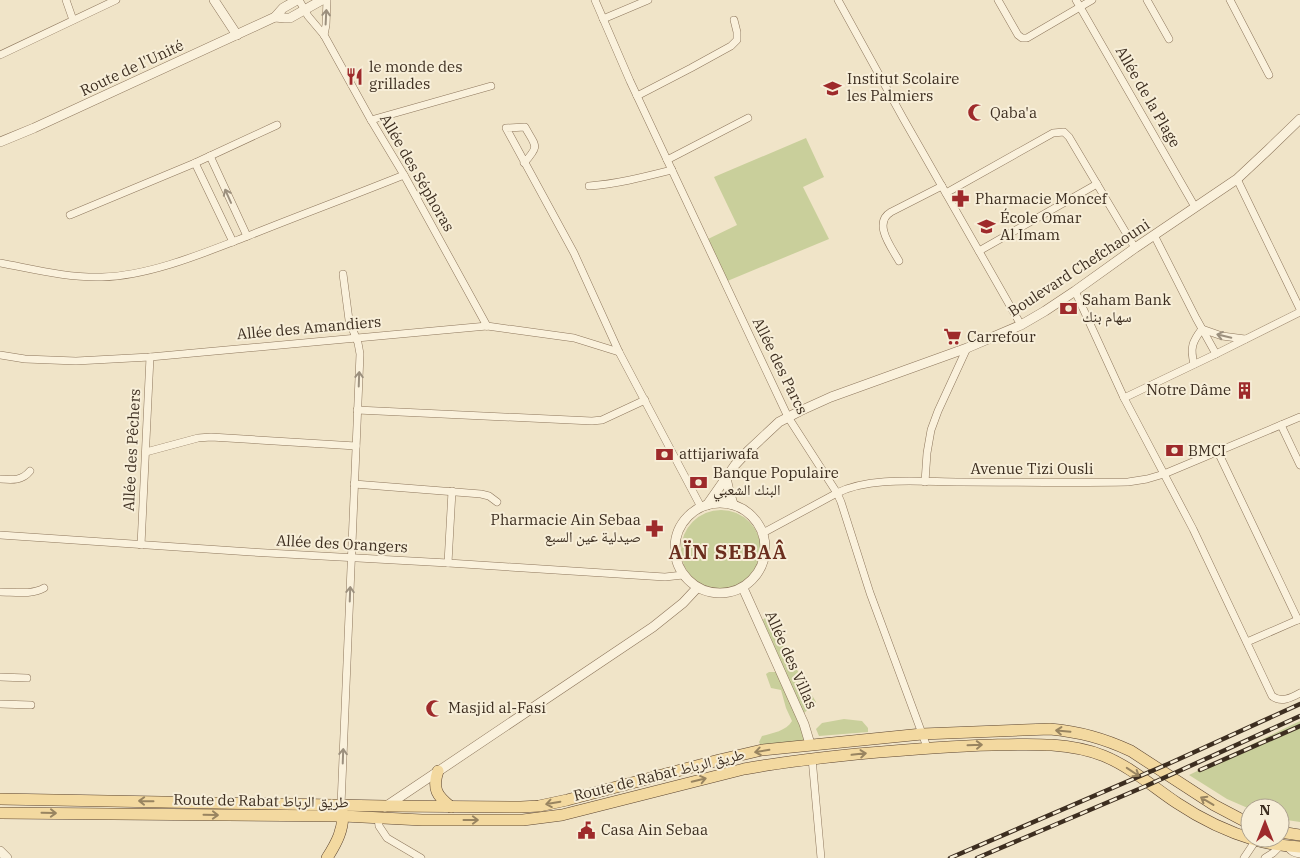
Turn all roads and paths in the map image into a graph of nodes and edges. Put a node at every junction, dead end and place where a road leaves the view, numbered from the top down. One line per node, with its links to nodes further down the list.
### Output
1 (66, 0): 19 (street)
2 (116, 0): 19 (street)
3 (214, 0): 22 (street)
4 (298, 0): 16 (street, Allée des Séphoras); 17 (street)
5 (322, 0): 16 (street)
6 (326, 0): 21 (street, one-way to 6)
7 (595, 0): 18 (street, Allée des Parcs)
8 (648, 0): 18 (street)
9 (838, 0): 42 (street)
10 (998, 0): 15 (street)
11 (1076, 0): 15 (street, Allée de la Plage)
12 (1092, 0): 15 (street)
13 (1147, 0): 23 (street)
14 (1230, 0): 25 (street)
15 (1080, 7): 43 (street, Allée de la Plage)
16 (304, 10): 17 (street); 21 (street, Allée des Séphoras)
17 (275, 16): 22 (street, Route de l'Unité)
18 (603, 19): 27 (street, Allée des Parcs)
19 (73, 20): 24 (street)
20 (734, 20): 27 (street)
21 (324, 34): 30 (street, Allée des Séphoras)
22 (237, 35): 32 (street, Route de l'Unité)
23 (1169, 39)
24 (0, 55)
25 (1269, 75)
26 (492, 86): 30 (street)
27 (637, 96): 34 (street, Allée des Parcs)
28 (748, 118): 34 (street)
29 (1300, 118): 39 (street, Boulevard Chefchaouni)
30 (371, 120): 38 (street, Allée des Séphoras)
31 (277, 125): 33 (street)
32 (0, 142)
33 (210, 156): 36 (street); 46 (street, one-way to 33)
34 (667, 160): 37 (street, Allée des Parcs)
35 (524, 163): 35 (street); 61 (street)
36 (195, 164): 44 (street); 47 (street)
37 (672, 170): 41 (street); 69 (street, Allée des Parcs)
38 (404, 175): 46 (street); 56 (street, Allée des Séphoras)
39 (1237, 179): 43 (street, Boulevard Chefchaouni); 54 (street)
40 (1097, 184): 42 (street); 48 (street); 49 (street)
41 (588, 186)
42 (944, 189): 49 (street); 51 (street)
43 (1195, 207): 45 (street, Boulevard Chefchaouni)
44 (70, 215)
45 (1154, 235): 48 (street, Boulevard Chefchaouni); 57 (street)
46 (246, 236): 47 (street)
47 (233, 242): 50 (street)
48 (1135, 248): 53 (street, Boulevard Chefchaouni)
49 (978, 250): 55 (street)
50 (0, 262)
51 (899, 262)
52 (343, 274): 58 (street)
53 (1075, 291): 55 (street, Boulevard Chefchaouni); 66 (street)
54 (1300, 310): 59 (street)
55 (1021, 325): 60 (street, Boulevard Chefchaouni)
56 (487, 326): 58 (street, Allée des Amandiers); 61 (street, Allée des Amandiers)
57 (1202, 329): 59 (street, one-way to 57); 62 (street); 65 (street)
58 (355, 337): 64 (street, Allée des Amandiers); 68 (street, one-way to 58)
59 (1246, 339): 62 (street)
60 (967, 348): 69 (street, Boulevard Chefchaouni); 80 (street)
61 (619, 352): 67 (street)
62 (1216, 354): 65 (street)
63 (0, 355): 64 (street, Allée des Amandiers)
64 (150, 358): 73 (street, Allée des Pêchers)
65 (1194, 364): 66 (street)
66 (1124, 398): 77 (street)
67 (645, 400): 68 (street); 86 (street)
68 (357, 410): 72 (street)
69 (788, 417): 78 (street, Boulevard Chefchaouni); 83 (street, Allée des Parcs)
70 (1300, 417): 71 (street, Avenue Tizi Ousli)
71 (1281, 425): 74 (street, Avenue Tizi Ousli); 75 (street)
72 (356, 446): 73 (street); 81 (street)
73 (146, 452): 89 (street, Allée des Pêchers)
74 (1218, 452): 77 (street, Avenue Tizi Ousli); 97 (street)
75 (1300, 465)
76 (30, 471): 79 (street)
77 (1164, 474): 80 (street, Avenue Tizi Ousli); 98 (street)
78 (726, 478): 85 (street); 86 (street, Boulevard Chefchaouni)
79 (0, 479)
80 (925, 482): 83 (street, Avenue Tizi Ousli)
81 (354, 484): 82 (street); 90 (street)
82 (452, 491): 84 (street); 91 (street)
83 (837, 493): 87 (street, Avenue Tizi Ousli); 104 (street, Allée des Parcs)
84 (497, 502)
85 (733, 504): 86 (street); 87 (street)
86 (704, 506): 92 (street)
87 (763, 533): 95 (street)
88 (0, 535): 89 (street, Allée des Orangers)
89 (141, 544): 90 (street, Allée des Orangers)
90 (351, 558): 91 (street, Allée des Orangers); 112 (street, one-way to 90)
91 (448, 563): 92 (street, Allée des Orangers)
92 (683, 575): 94 (street)
93 (44, 588): 96 (street)
94 (697, 588): 95 (street); 108 (street)
95 (743, 588): 105 (street, Allée des Villas)
96 (0, 592)
97 (1299, 619): 98 (street)
98 (1247, 642): 101 (street)
99 (0, 677): 100 (street)
100 (27, 678)
101 (1300, 694)
102 (0, 704): 103 (street)
103 (31, 705)
104 (922, 734): 105 (main road, Route de Rabat طريق الرباط); 106 (street, Allée des Parcs); 115 (main road, Route de Rabat طريق الرباط, one-way to 104)
105 (810, 744): 111 (main road, Route de Rabat طريق الرباط, one-way to 111)
106 (927, 747): 107 (main road, Route de Rabat طريق الرباط, one-way to 106); 116 (main road, Route de Rabat طريق الرباط, one-way to 116)
107 (812, 758): 114 (main road, Route de Rabat طريق الرباط, one-way to 107); 124 (street)
108 (438, 771): 110 (street); 111 (main road)
109 (0, 799): 112 (main road, Route de Rabat طريق الرباط, one-way to 109)
110 (386, 806): 111 (main road, Route de Rabat طريق الرباط); 112 (main road, Route de Rabat طريق الرباط); 114 (street)
111 (451, 807)
112 (342, 811): 113 (main road, Route de Rabat طريق الرباط, one-way to 112); 114 (main road, Route de Rabat طريق الرباط); 122 (main road)
113 (0, 813)
114 (378, 818): 123 (street)
115 (1240, 819)
116 (1240, 834)
117 (1281, 848): 125 (street)
118 (1286, 848): 120 (street)
119 (0, 851): 121 (street)
120 (1300, 854)
121 (7, 858)
122 (327, 858)
123 (421, 858)
124 (821, 858)
125 (1265, 858)

